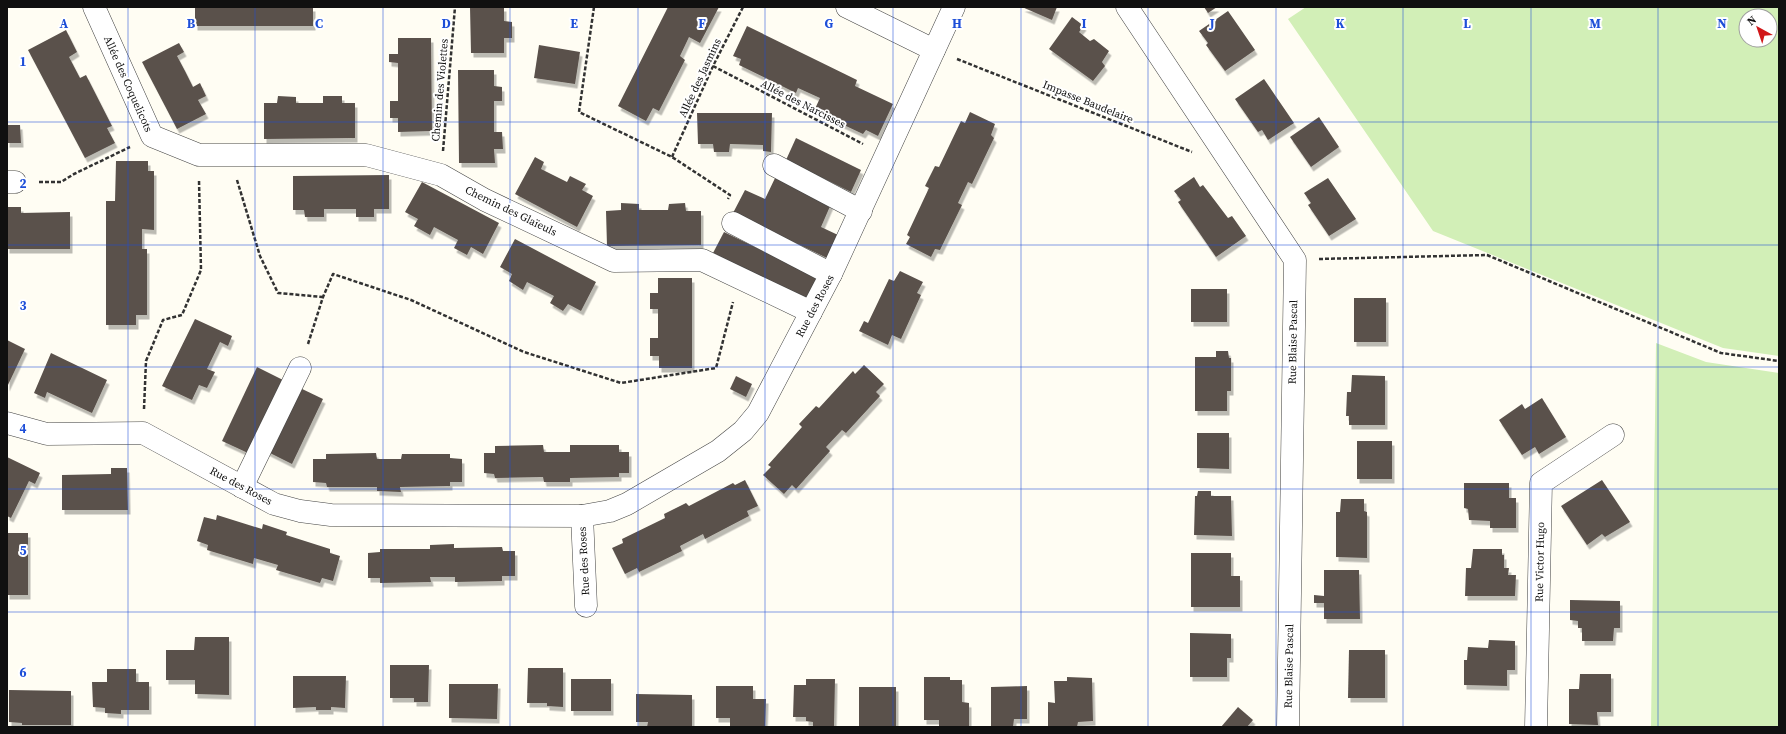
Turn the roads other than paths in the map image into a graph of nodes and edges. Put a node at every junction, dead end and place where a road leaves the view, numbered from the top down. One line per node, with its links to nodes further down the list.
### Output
1 (94, 7): 6 (street, Allée des Coquelicots)
2 (847, 7): 5 (street)
3 (954, 7): 5 (street, Rue des Roses)
4 (1126, 7): 18 (street, Rue Blaise Pascal)
5 (934, 50): 8 (street, Rue des Roses)
6 (199, 155): 11 (street, Chemin des Glaïeuls)
7 (774, 165): 8 (street)
8 (861, 211): 10 (street, Rue des Roses)
9 (733, 223): 10 (street)
10 (831, 274): 11 (street, Rue des Roses)
11 (811, 312): 16 (street, Rue des Roses)
12 (300, 368): 15 (street)
13 (7, 423): 15 (street, Rue des Roses)
14 (1614, 435): 19 (street, Rue Victor Hugo)
15 (242, 488): 16 (street, Rue des Roses)
16 (582, 516): 17 (street, Rue des Roses)
17 (586, 606)
18 (1288, 727)
19 (1536, 727)

